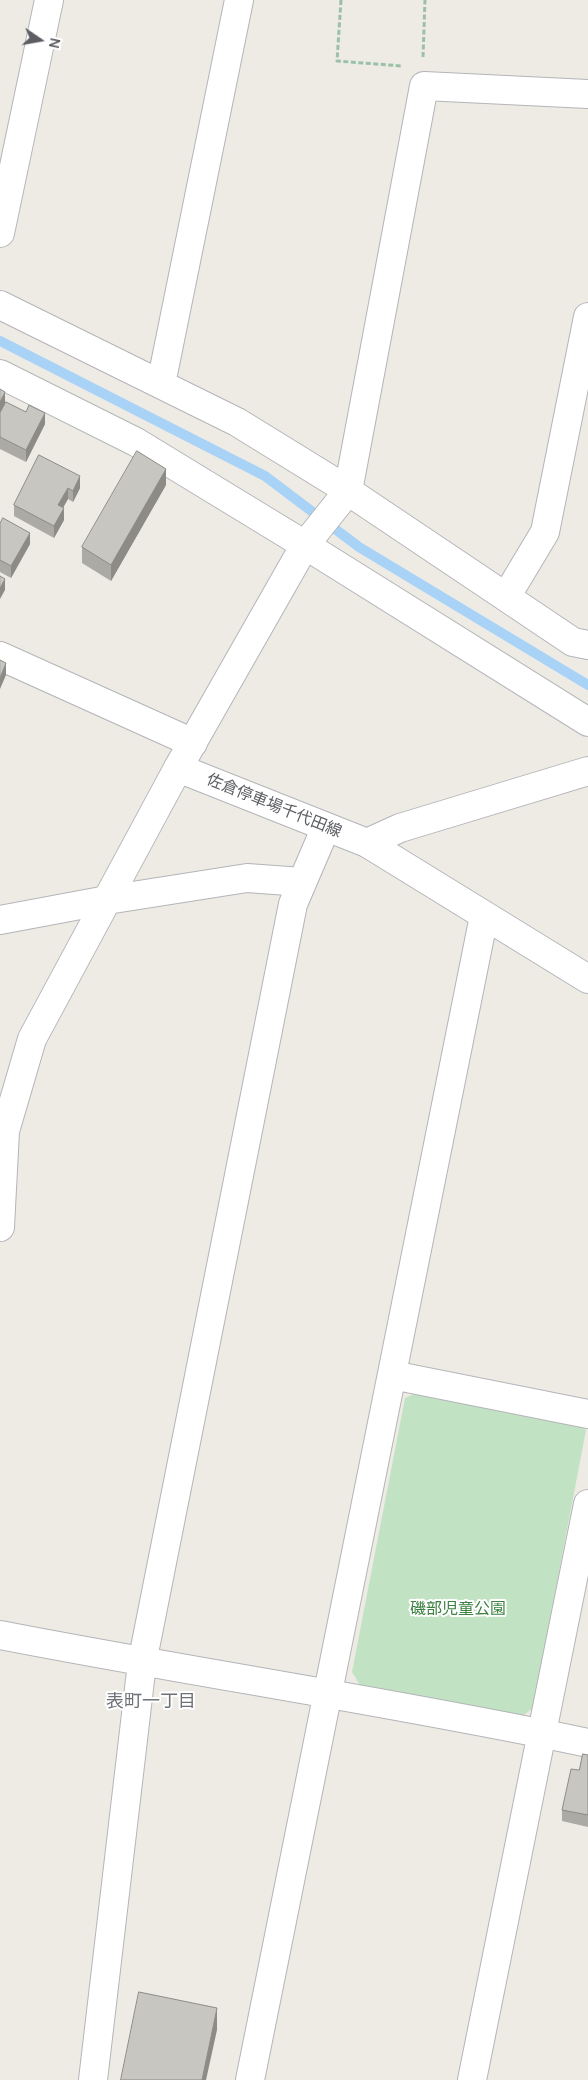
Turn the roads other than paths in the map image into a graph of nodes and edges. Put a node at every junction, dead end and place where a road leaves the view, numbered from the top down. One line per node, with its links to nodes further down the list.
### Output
1 (49, 0): 4 (street)
2 (239, 0): 8 (street)
3 (588, 94): 9 (street)
4 (0, 233)
5 (0, 305): 8 (street)
6 (588, 317): 11 (street)
7 (0, 374): 10 (street)
8 (161, 384): 9 (street)
9 (348, 491): 10 (street); 11 (street)
10 (305, 545): 14 (street); 15 (street)
11 (506, 597): 12 (street)
12 (588, 645)
13 (0, 656): 15 (street)
14 (588, 722)
15 (193, 743): 16 (street)
16 (178, 768): 18 (street, 佐倉停車場千代田線); 21 (street)
17 (588, 771): 19 (street)
18 (326, 827): 19 (street, 佐倉停車場千代田線); 20 (street)
19 (367, 843): 22 (street, 佐倉停車場千代田線)
20 (302, 882): 21 (street); 30 (street)
21 (107, 900): 23 (street); 25 (street)
22 (484, 916): 24 (street, 佐倉停車場千代田線); 26 (street)
23 (0, 920)
24 (588, 979)
25 (0, 1227)
26 (392, 1375): 27 (street); 31 (street)
27 (588, 1414)
28 (588, 1504): 32 (street)
29 (0, 1635): 30 (street)
30 (142, 1663): 31 (street); 34 (street)
31 (327, 1693): 32 (street); 35 (street)
32 (541, 1733): 33 (street); 36 (street)
33 (588, 1743)
34 (93, 2080)
35 (250, 2080)
36 (472, 2080)

